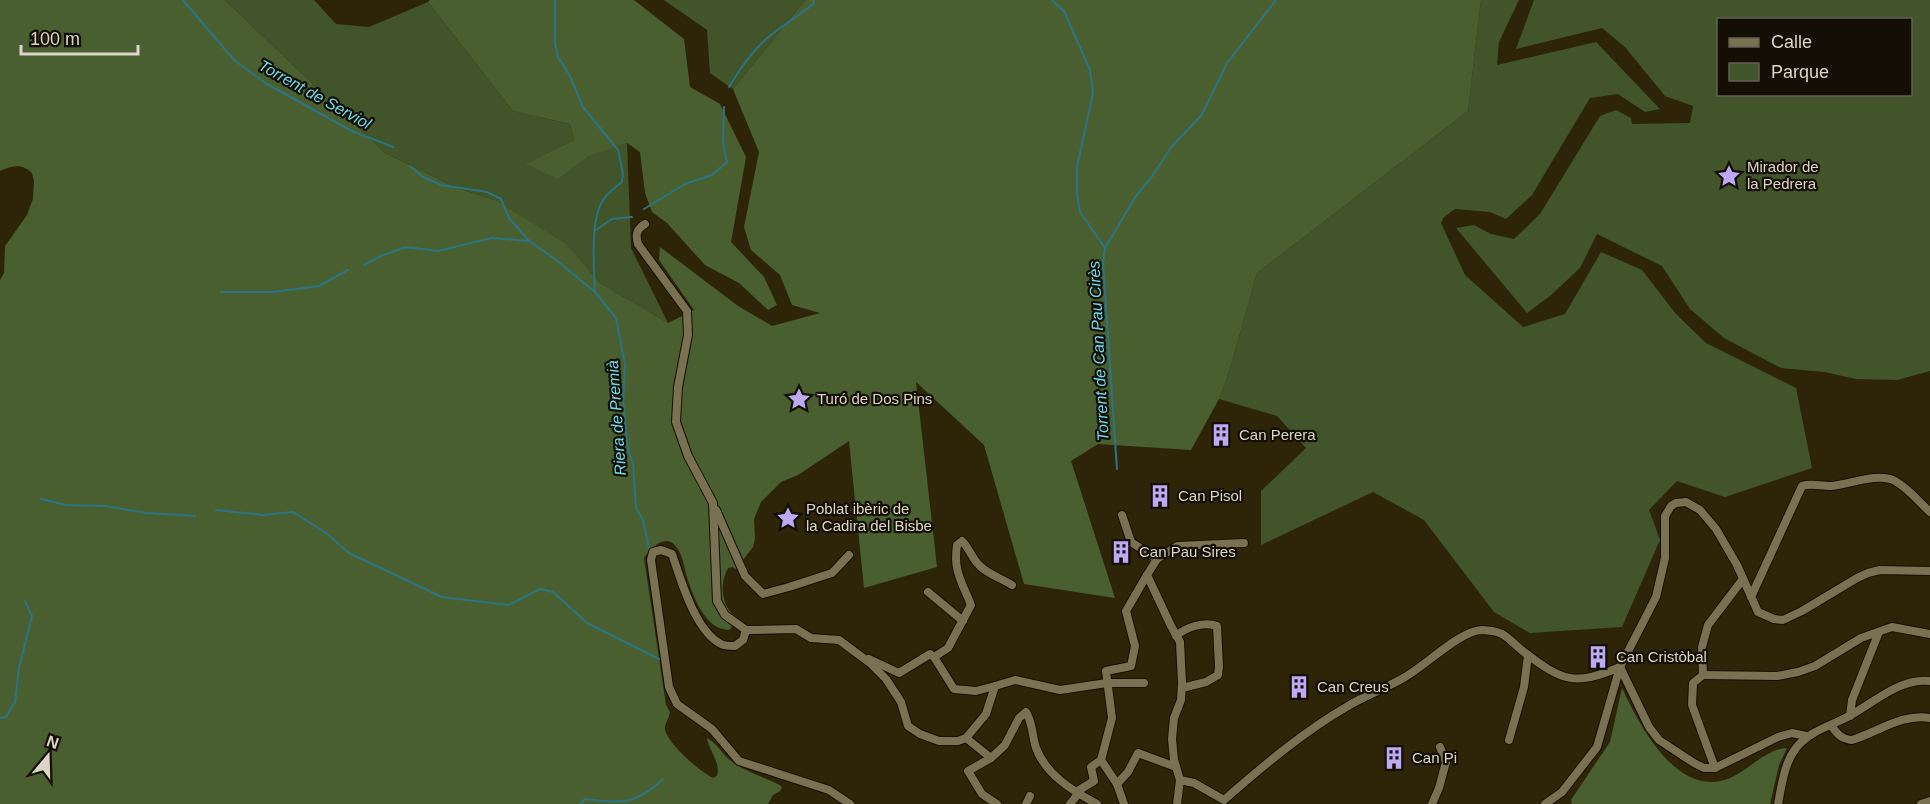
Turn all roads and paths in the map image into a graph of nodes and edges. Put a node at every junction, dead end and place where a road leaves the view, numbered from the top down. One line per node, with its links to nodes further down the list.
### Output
1 (645, 224): 2 (street)
2 (713, 503): 6 (street); 15 (street)
3 (1930, 512): 13 (street)
4 (1122, 514): 7 (street)
5 (1244, 543): 7 (street)
6 (849, 555)
7 (1157, 559): 9 (street)
8 (1930, 571): 13 (street)
9 (1148, 575): 18 (street); 25 (street)
10 (1743, 579): 13 (street); 22 (street); 23 (street)
11 (1012, 585): 14 (street)
12 (928, 592): 14 (street)
13 (1751, 597)
14 (963, 621): 21 (street)
15 (746, 630): 19 (street); 46 (street)
16 (1879, 632): 17 (street); 23 (street); 29 (street)
17 (1930, 634)
18 (1176, 636): 28 (street); 28 (street)
19 (860, 655): 21 (street); 33 (street)
20 (1528, 655): 22 (street); 34 (street); 45 (street)
21 (934, 657): 27 (street)
22 (1620, 667): 39 (street); 54 (street)
23 (1703, 675): 39 (street)
24 (1930, 681): 29 (street)
25 (1107, 683): 26 (street); 27 (street); 37 (street)
26 (1144, 683)
27 (995, 686): 33 (street)
28 (1182, 688): 38 (street)
29 (1850, 716): 31 (street)
30 (1930, 718): 31 (street)
31 (1831, 725): 32 (street)
32 (1806, 736): 39 (street); 55 (street)
33 (966, 738): 36 (street)
34 (1509, 740)
35 (1440, 747): 53 (street)
36 (992, 758): 42 (street); 47 (street)
37 (1101, 760): 41 (street); 42 (street)
38 (1176, 766): 40 (street); 41 (street)
39 (1715, 768)
40 (1180, 780): 45 (street); 52 (street)
41 (1117, 784): 51 (street)
42 (1077, 793): 49 (street); 50 (street)
43 (1030, 796): 48 (street)
44 (1930, 801): 56 (street)
45 (1226, 802)
46 (850, 804)
47 (997, 804)
48 (1026, 804)
49 (1070, 804)
50 (1096, 804)
51 (1124, 804)
52 (1177, 804)
53 (1432, 804)
54 (1545, 804)
55 (1778, 804)
56 (1921, 804)

